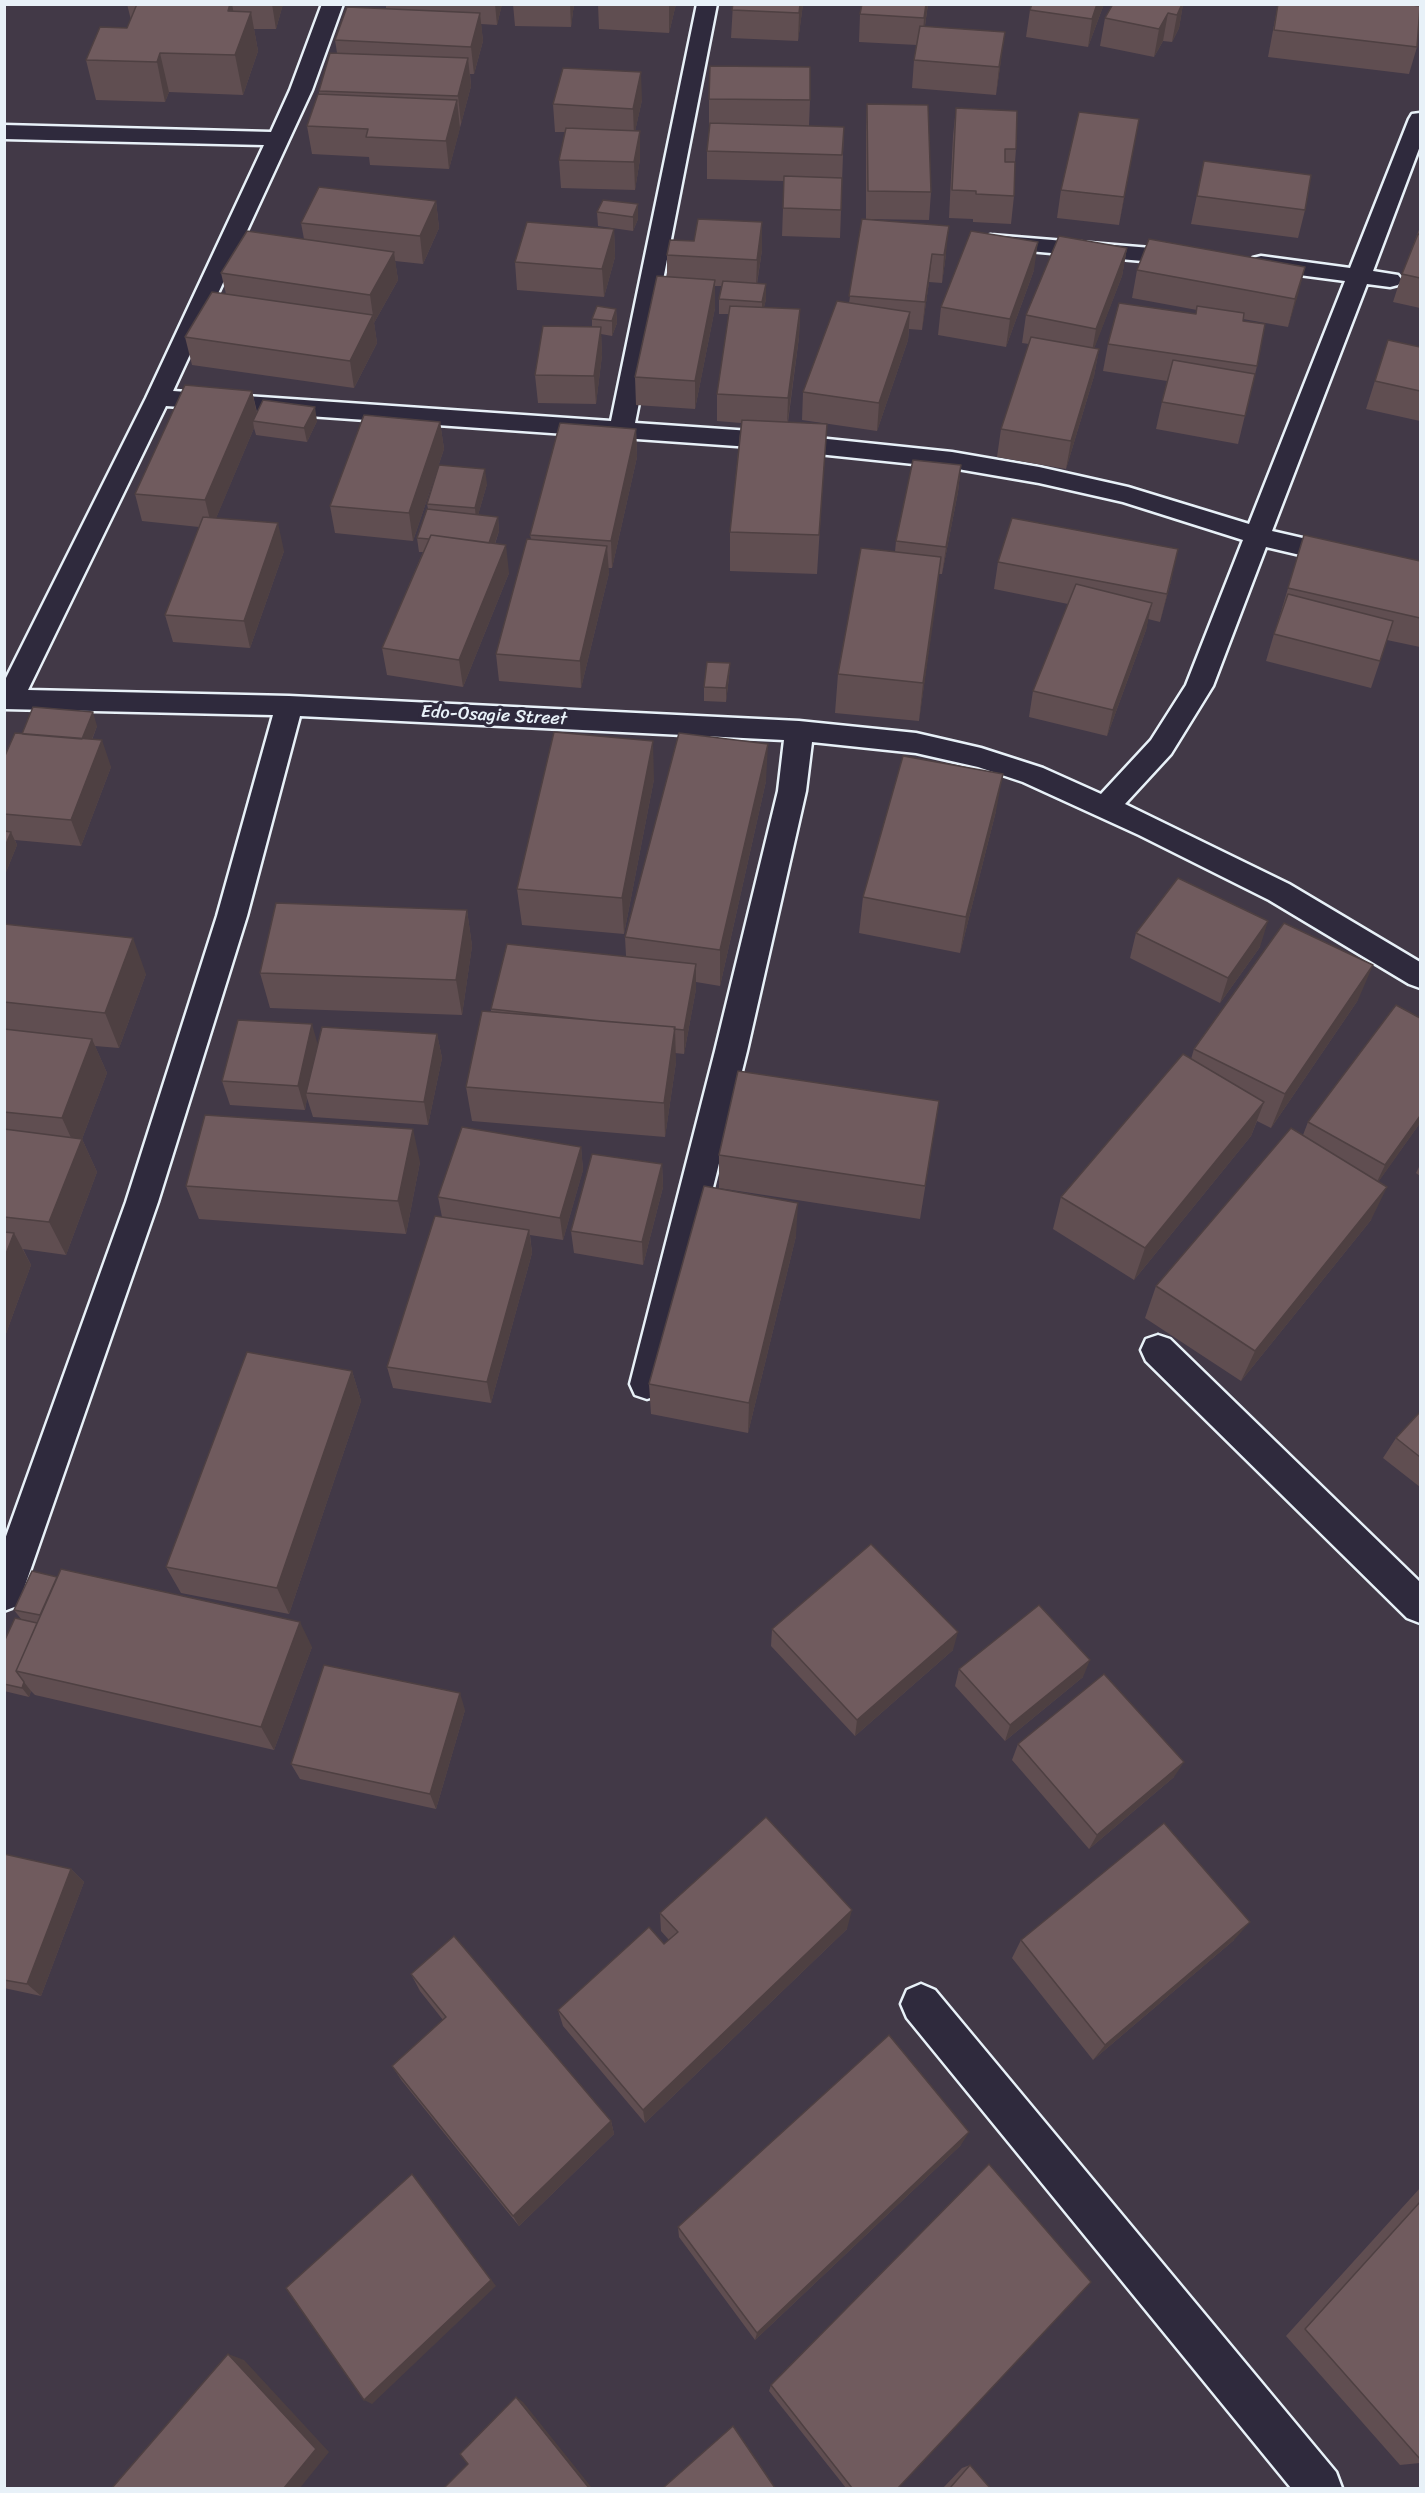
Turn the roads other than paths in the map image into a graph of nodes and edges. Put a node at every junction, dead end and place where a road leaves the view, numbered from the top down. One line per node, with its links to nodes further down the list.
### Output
1 (333, 4): 5 (street)
2 (707, 4): 10 (street)
3 (1420, 119): 7 (street)
4 (4, 132): 5 (street)
5 (278, 139): 9 (street)
6 (982, 241): 7 (street)
7 (1360, 275): 8 (street); 11 (street)
8 (1390, 280)
9 (158, 398): 10 (street); 13 (street)
10 (621, 431): 11 (street)
11 (1258, 536): 12 (street); 16 (street)
12 (1420, 574)
13 (7, 699): 14 (street, Edo-Osagie Street)
14 (289, 706): 15 (street, Edo-Osagie Street); 20 (street)
15 (799, 731): 16 (street, Edo-Osagie Street); 19 (street)
16 (1106, 808): 17 (street, Edo-Osagie Street)
17 (1420, 976)
18 (1158, 1350): 21 (street)
19 (647, 1384)
20 (4, 1594)
21 (1420, 1606)
22 (921, 2004): 23 (street)
23 (1320, 2488)

